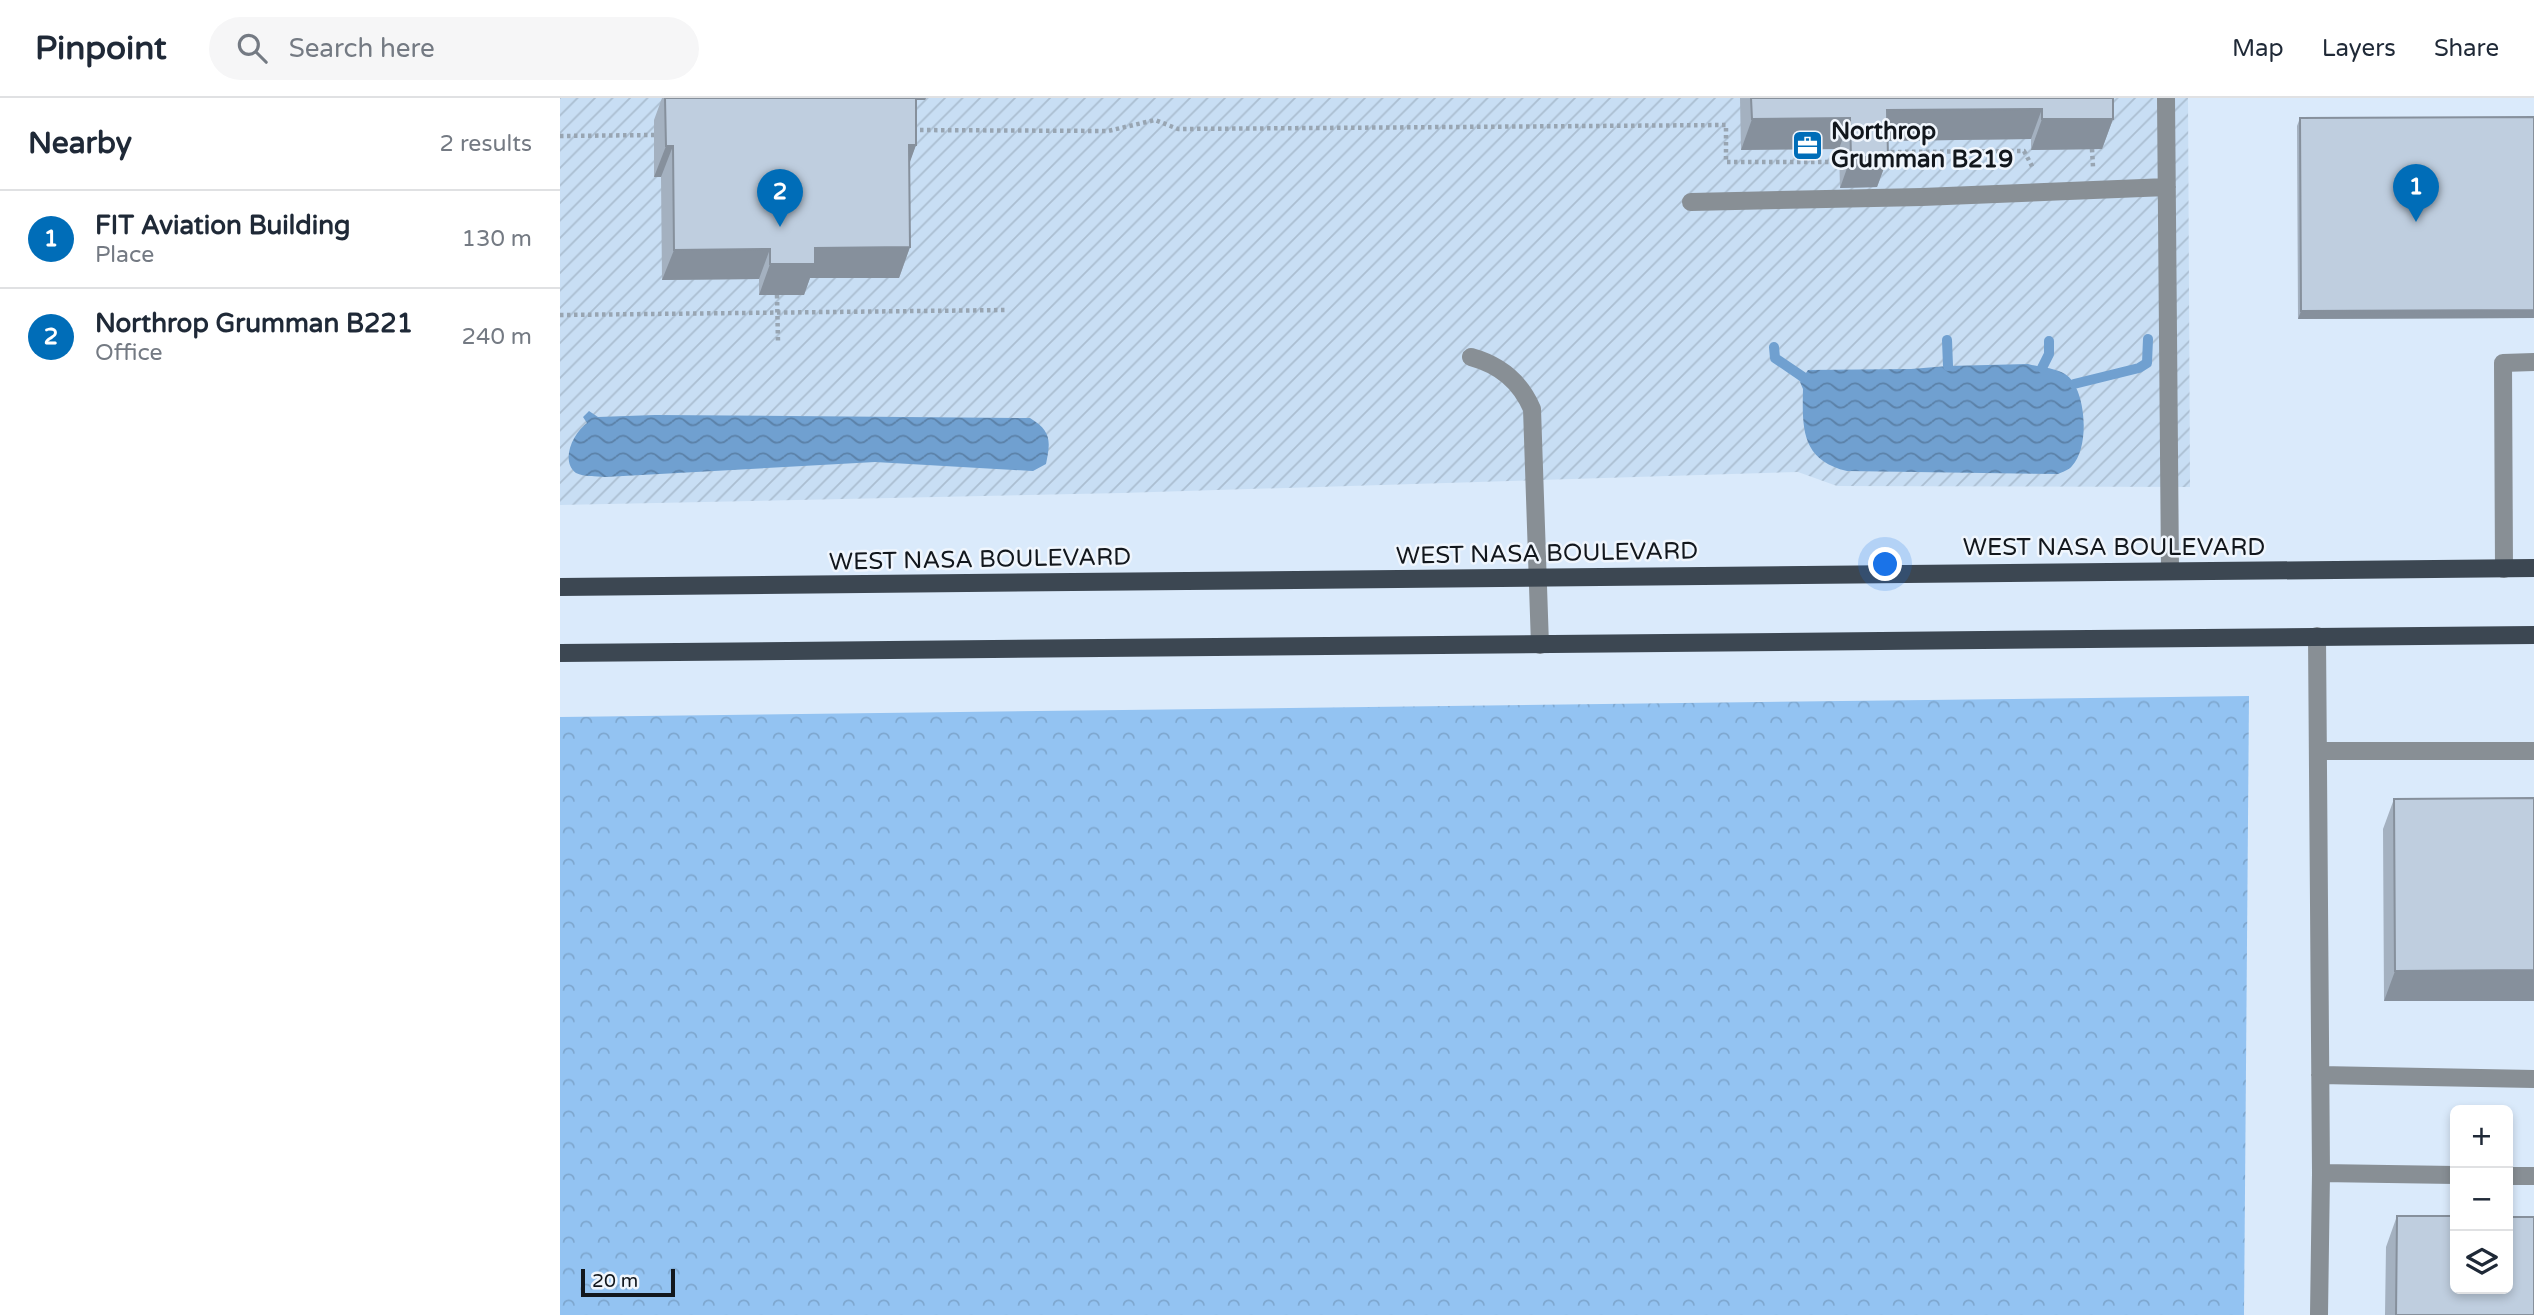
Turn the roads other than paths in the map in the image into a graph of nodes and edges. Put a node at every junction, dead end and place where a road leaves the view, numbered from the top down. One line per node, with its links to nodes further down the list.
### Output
1 (2166, 98): 2 (lane)
2 (2167, 187): 3 (lane); 8 (lane)
3 (1691, 202)
4 (1471, 357): 9 (lane)
5 (2534, 362): 7 (lane)
6 (2534, 568): 7 (main road, WEST NASA BOULEVARD)
7 (2504, 569): 8 (main road, WEST NASA BOULEVARD)
8 (2170, 571): 9 (main road, WEST NASA BOULEVARD)
9 (1538, 578): 10 (main road, WEST NASA BOULEVARD); 13 (lane)
10 (560, 587)
11 (2534, 635): 12 (main road)
12 (2317, 636): 13 (main road); 15 (lane)
13 (1540, 645): 14 (main road)
14 (560, 653)
15 (2318, 751): 16 (lane); 17 (lane)
16 (2534, 751)
17 (2320, 1075): 18 (lane); 19 (lane)
18 (2534, 1079)
19 (2320, 1173): 20 (lane); 23 (lane)
20 (2450, 1175)
21 (2513, 1176): 22 (lane)
22 (2534, 1176)
23 (2319, 1315)

